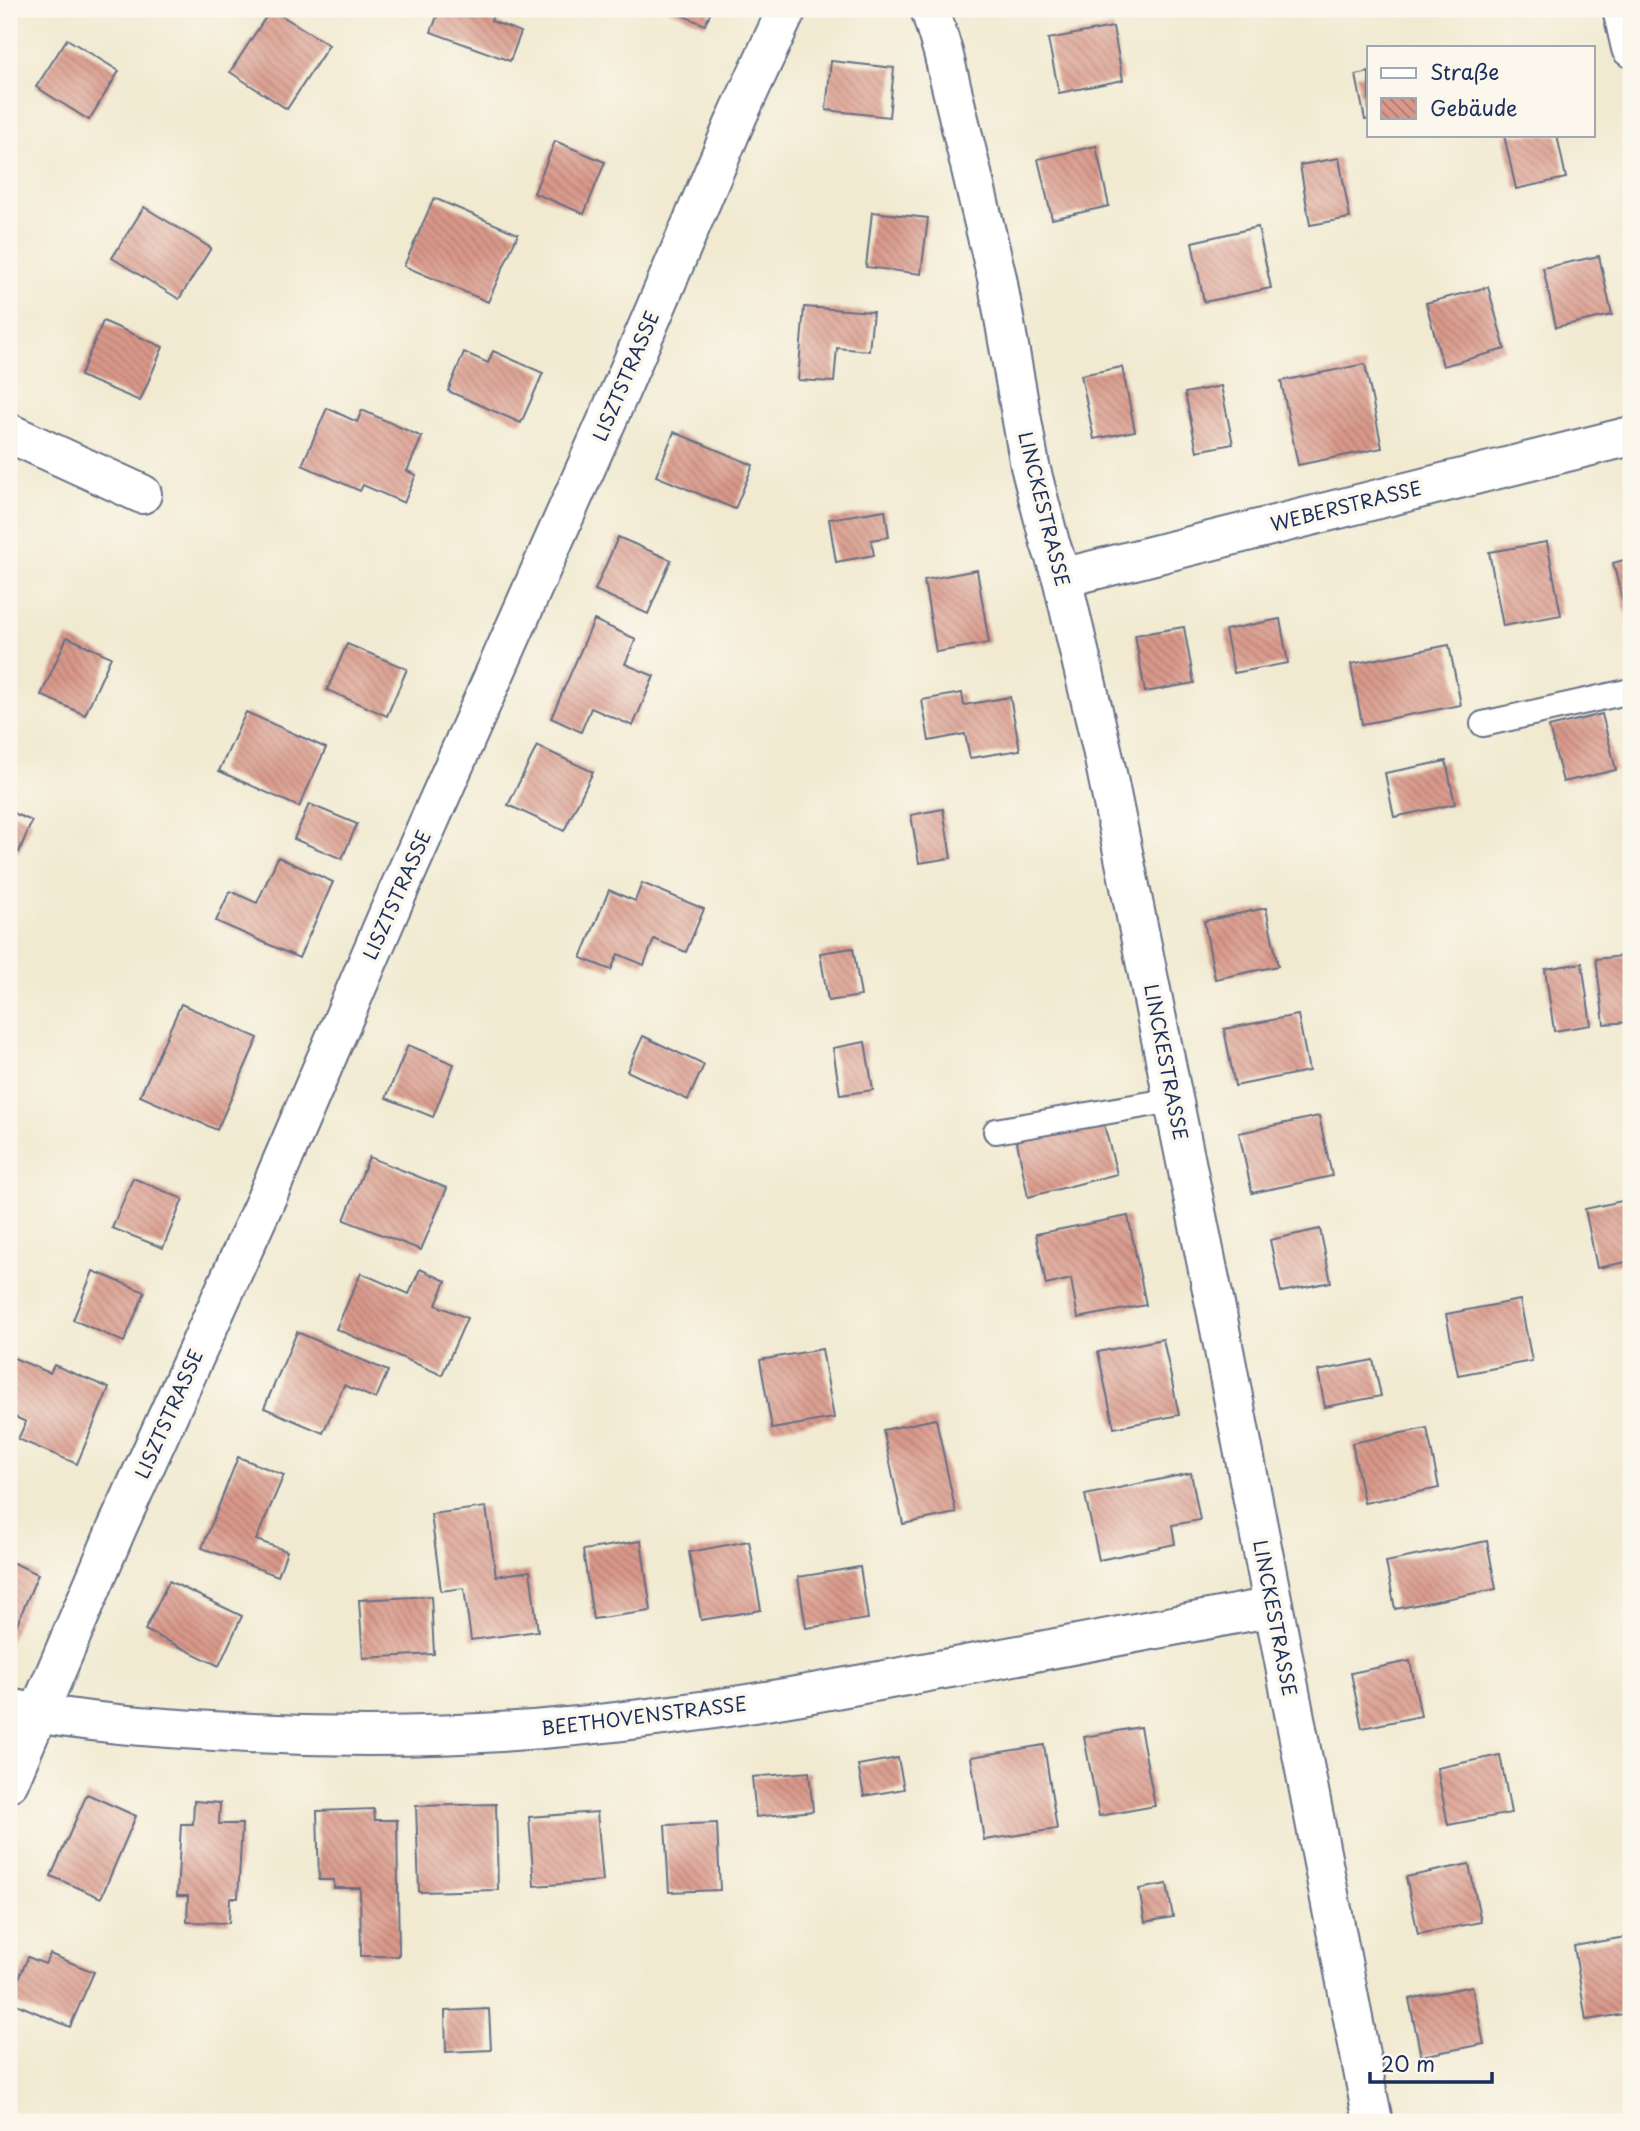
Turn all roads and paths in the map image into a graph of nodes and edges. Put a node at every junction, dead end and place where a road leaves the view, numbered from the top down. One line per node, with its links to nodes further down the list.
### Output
1 (787, 9): 14 (street, LISZTSTRASSE)
2 (930, 9): 8 (street, LINCKESTRASSE)
3 (1622, 9): 4 (street)
4 (1631, 48)
5 (9, 433): 7 (street)
6 (1631, 436): 8 (street, WEBERSTRASSE)
7 (142, 494)
8 (1062, 578): 11 (street, LINCKESTRASSE)
9 (1631, 691): 10 (lane)
10 (1483, 724)
11 (1173, 1100): 12 (lane); 13 (street, LINCKESTRASSE)
12 (996, 1130)
13 (1273, 1607): 14 (street, BEETHOVENSTRASSE); 16 (street, LINCKESTRASSE)
14 (24, 1711): 15 (street, LISZTSTRASSE)
15 (9, 1782)
16 (1373, 2122)

